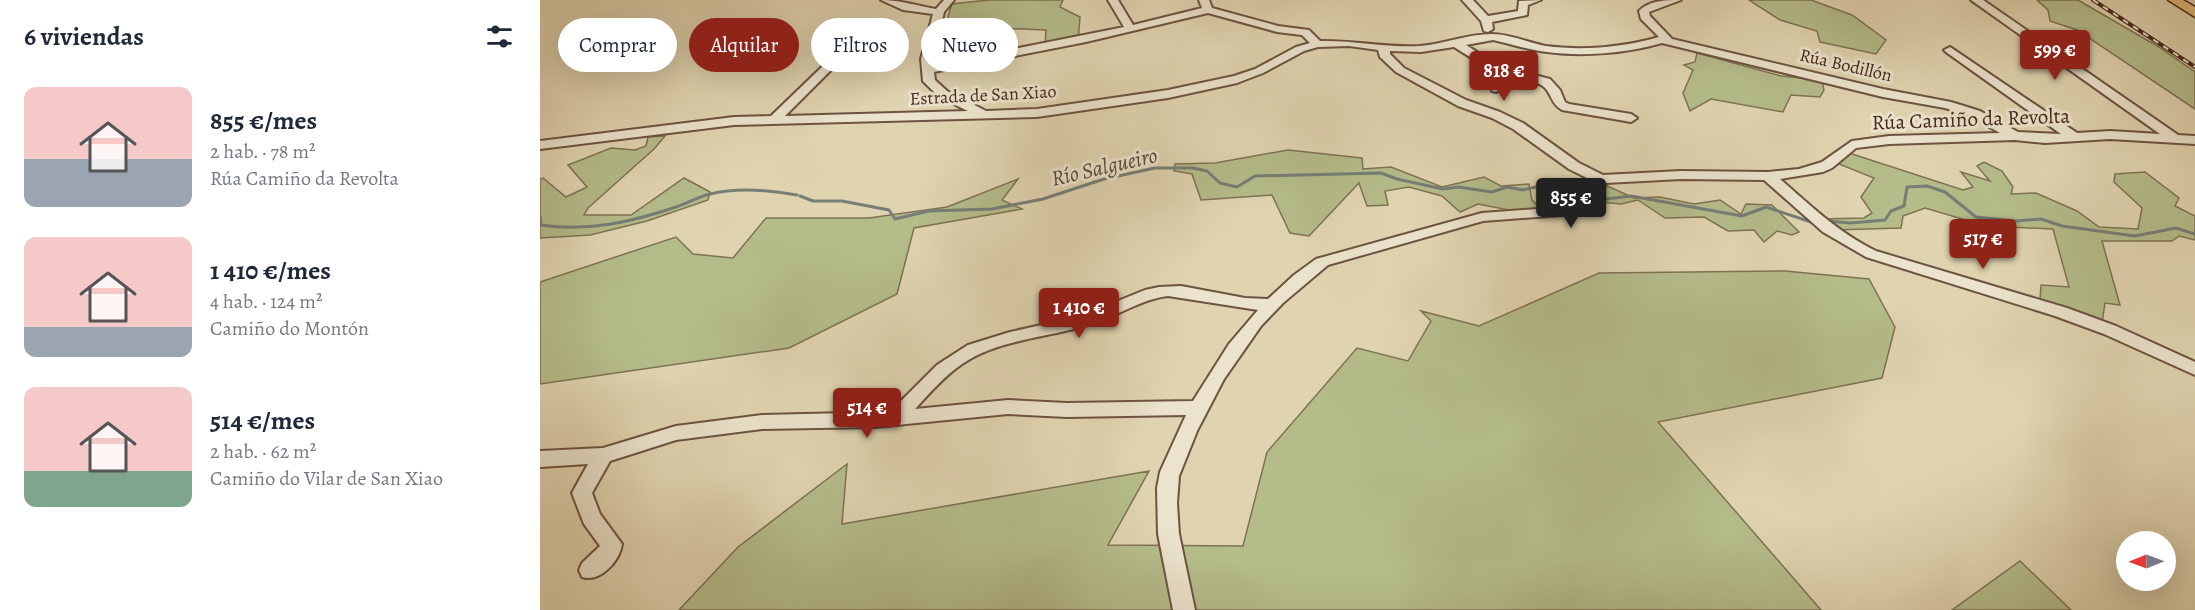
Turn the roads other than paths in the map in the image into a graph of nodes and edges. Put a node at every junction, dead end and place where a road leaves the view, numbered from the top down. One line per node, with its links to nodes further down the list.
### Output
1 (886, 0): 11 (street)
2 (949, 0): 11 (street)
3 (1113, 0): 15 (street)
4 (1467, 0): 14 (street)
5 (1536, 0): 14 (street)
6 (1676, 0): 17 (street)
7 (1966, 0): 32 (street)
8 (1976, 0): 32 (street)
9 (2174, 0): 12 (main road)
10 (1206, 5): 15 (street); 19 (street)
11 (939, 12): 13 (street)
12 (2195, 13)
13 (938, 18)
14 (1486, 20): 16 (street)
15 (1129, 27): 22 (street)
16 (1493, 37): 17 (street, Estrada de San Xiao); 18 (street, Estrada de San Xiao)
17 (1664, 40): 30 (street, Rúa Bodillón)
18 (1455, 43): 20 (street, Estrada de San Xiao); 23 (street)
19 (1317, 44): 20 (street, Estrada de San Xiao); 27 (street, Estrada de San Xiao)
20 (1384, 48): 36 (street)
21 (1950, 50): 31 (street)
22 (1018, 52)
23 (1495, 68): 26 (street); 28 (street)
24 (823, 72): 29 (street)
25 (928, 72): 27 (street)
26 (1496, 88)
27 (986, 115): 29 (street, Estrada de San Xiao)
28 (1631, 118)
29 (775, 119): 34 (street, Estrada de San Xiao)
30 (2015, 136): 31 (street, Rúa Camiño da Revolta); 35 (street, Rúa Camiño da Revolta)
31 (2074, 137): 32 (street, Rúa Camiño da Revolta)
32 (2167, 138): 33 (street, Rúa Camiño da Revolta)
33 (2195, 140)
34 (540, 145)
35 (1768, 176): 36 (street, Rúa Camiño da Revolta); 38 (street)
36 (1601, 178): 37 (street)
37 (1272, 304): 39 (street); 40 (street)
38 (2195, 369)
39 (1196, 408): 40 (street); 44 (street)
40 (895, 418): 41 (street)
41 (603, 456): 42 (street); 43 (street)
42 (540, 459)
43 (590, 570)
44 (1184, 610)

